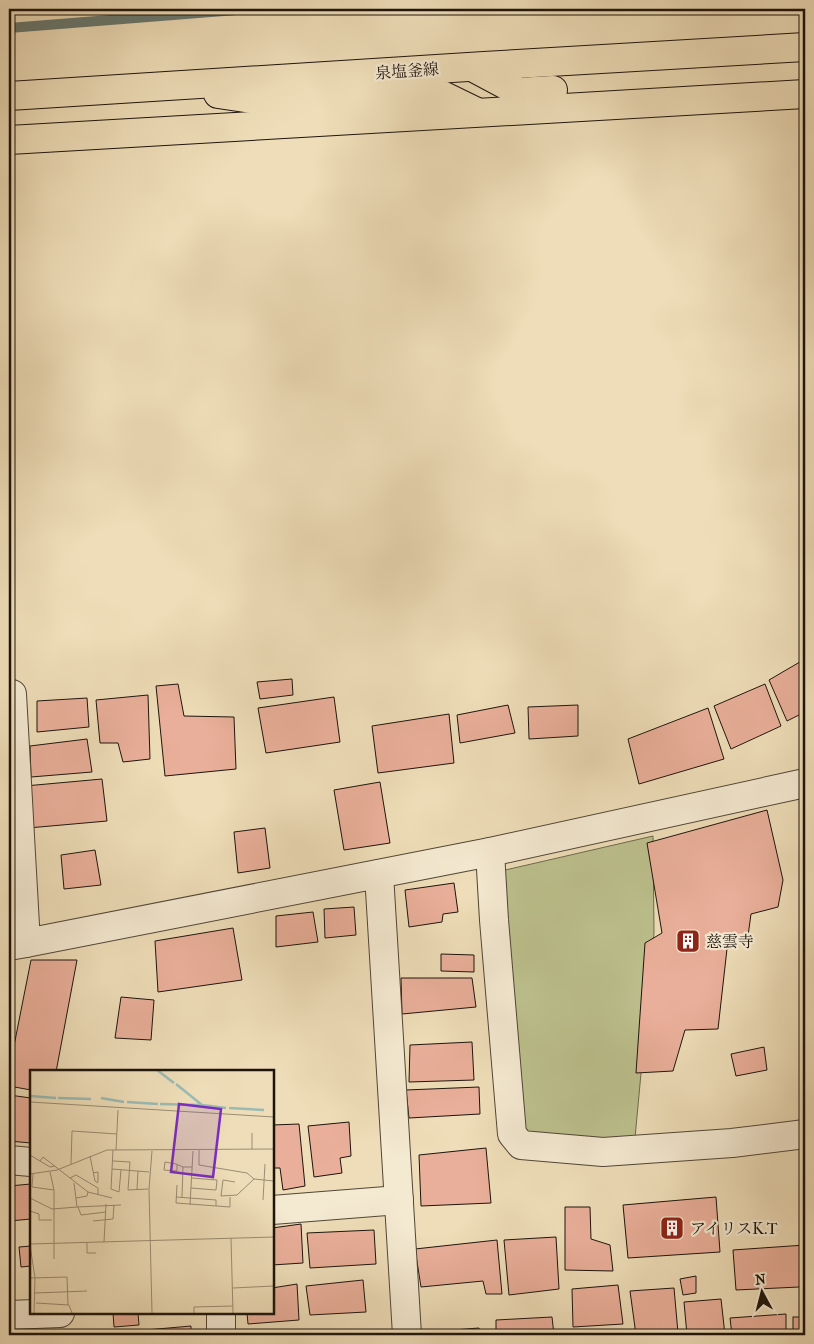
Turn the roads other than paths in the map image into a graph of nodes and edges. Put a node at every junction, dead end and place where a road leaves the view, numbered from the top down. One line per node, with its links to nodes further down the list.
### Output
1 (805, 47): 2 (main road, 泉塩釜線)
2 (472, 67): 3 (main road, 泉塩釜線); 4 (main road)
3 (162, 86): 5 (main road, 泉塩釜線); 6 (main road)
4 (802, 94): 6 (main road)
5 (9, 96)
6 (479, 113): 7 (main road)
7 (9, 140)
8 (12, 694): 12 (street)
9 (805, 783): 10 (street)
10 (490, 852): 11 (street); 13 (street)
11 (379, 874): 12 (street); 16 (street)
12 (18, 944)
13 (805, 1134)
14 (9, 1160): 15 (street)
15 (30, 1162)
16 (398, 1200): 17 (street); 22 (street)
17 (274, 1210)
18 (34, 1314): 20 (street)
19 (221, 1314): 21 (street)
20 (9, 1315)
21 (221, 1335)
22 (407, 1335)

